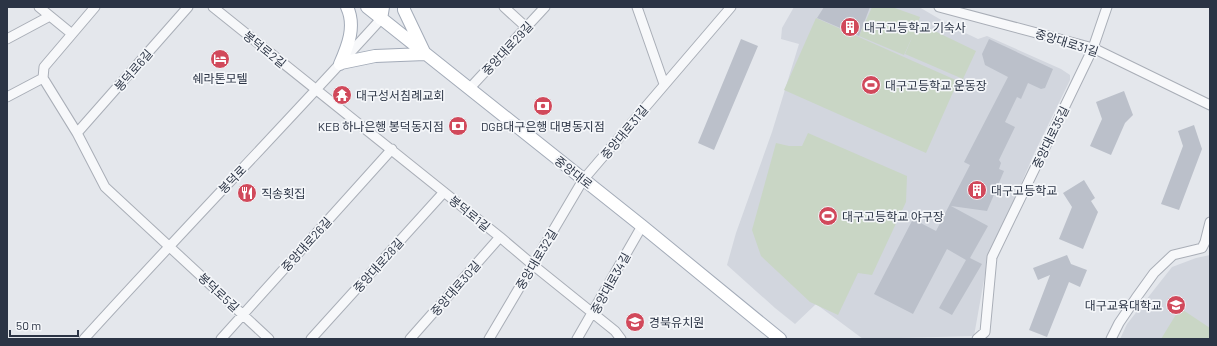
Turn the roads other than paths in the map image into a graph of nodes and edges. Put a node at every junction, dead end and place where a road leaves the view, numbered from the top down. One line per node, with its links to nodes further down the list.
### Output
1 (39, 7): 15 (street)
2 (95, 7): 18 (street)
3 (188, 7): 29 (street, 봉덕로6길)
4 (213, 7): 26 (street, 봉덕로2길)
5 (347, 7): 22 (main road)
6 (366, 7): 16 (main road, 중앙대로)
7 (383, 7): 16 (main road)
8 (404, 7): 21 (main road)
9 (504, 7): 17 (street)
10 (545, 7): 17 (street, 중앙대로29길)
11 (637, 7): 24 (street)
12 (731, 7): 24 (street, 중앙대로31길)
13 (938, 7): 20 (street, 중앙대로31길)
14 (1108, 7): 20 (street, 중앙대로35길)
15 (50, 16): 18 (street); 19 (street)
16 (382, 19): 21 (main road, 중앙대로); 22 (street, 봉덕로)
17 (526, 27): 25 (street, 중앙대로29길)
18 (72, 34): 23 (street)
19 (7, 39)
20 (1093, 48): 28 (street, 중앙대로31길); 50 (street, 중앙대로35길)
21 (425, 54): 22 (main road); 25 (main road, 중앙대로)
22 (341, 64): 26 (street, 봉덕로)
23 (43, 78): 27 (street); 29 (street)
24 (664, 84): 31 (street, 중앙대로31길)
25 (469, 89): 31 (main road, 중앙대로)
26 (316, 90): 30 (street, 봉덕로1길); 37 (street, 봉덕로)
27 (7, 97)
28 (1210, 105)
29 (77, 133): 37 (street)
30 (392, 149): 32 (street, 봉덕로1길); 40 (street, 중앙대로26길)
31 (583, 180): 34 (main road, 중앙대로); 38 (street, 중앙대로32길)
32 (444, 192): 35 (street, 봉덕로1길); 44 (street, 중앙대로28길)
33 (1210, 222): 36 (street)
34 (642, 226): 39 (street, 중앙대로34길); 49 (main road, 중앙대로)
35 (500, 236): 38 (street, 봉덕로1길); 45 (street, 중앙대로30길)
36 (1208, 243): 51 (street)
37 (168, 246): 40 (street, 봉덕로5길); 41 (street, 봉덕로)
38 (533, 265): 39 (street, 봉덕로1길); 46 (street, 중앙대로32길)
39 (593, 313): 47 (street, 중앙대로34길); 48 (street, 봉덕로1길)
40 (243, 315): 42 (street, 중앙대로26길); 43 (street, 봉덕로5길)
41 (84, 339)
42 (221, 339)
43 (269, 339)
44 (311, 339)
45 (410, 339)
46 (489, 339)
47 (577, 339)
48 (621, 339)
49 (780, 339)
50 (977, 339)
51 (1110, 339)

